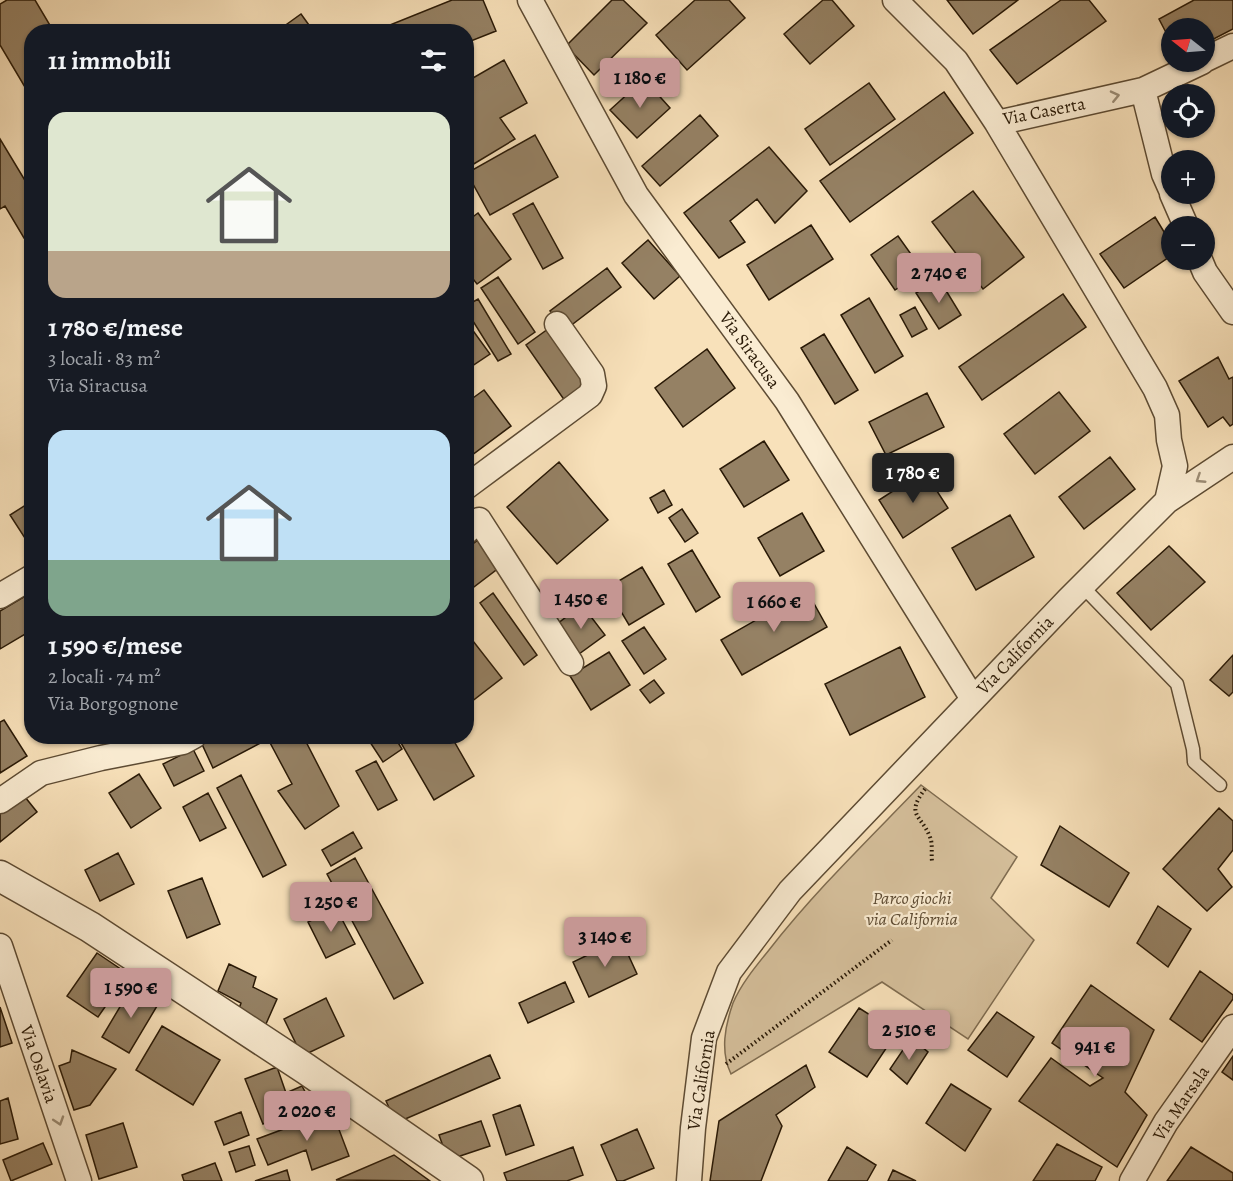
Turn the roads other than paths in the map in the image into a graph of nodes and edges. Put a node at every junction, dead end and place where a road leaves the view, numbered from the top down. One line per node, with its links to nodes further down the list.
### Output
1 (530, 0): 20 (street, Via Siracusa)
2 (895, 0): 7 (street, Via Caserta)
3 (1233, 46): 4 (street, Via Caserta)
4 (1215, 55)
5 (1180, 72): 6 (street, Via Caserta)
6 (1143, 90): 7 (street, Via Caserta, one-way to 6); 8 (street)
7 (997, 123): 14 (street)
8 (1161, 162)
9 (1204, 270): 10 (street)
10 (1233, 312)
11 (557, 324): 13 (street)
12 (1233, 457): 14 (street, one-way to 14)
13 (474, 482)
14 (1167, 501): 17 (street, Via California)
15 (474, 527): 19 (street)
16 (24, 582): 18 (street)
17 (1082, 586): 20 (street, Via California); 22 (lane)
18 (0, 596)
19 (571, 663)
20 (974, 699): 29 (street, Via California)
21 (173, 744): 23 (street)
22 (1220, 785)
23 (0, 801)
24 (0, 876): 28 (street)
25 (0, 946): 27 (street, Via Oslavia, one-way to 27)
26 (1233, 1027): 30 (street, Via Marsala)
27 (79, 1181)
28 (468, 1181)
29 (689, 1181)
30 (1132, 1181)

